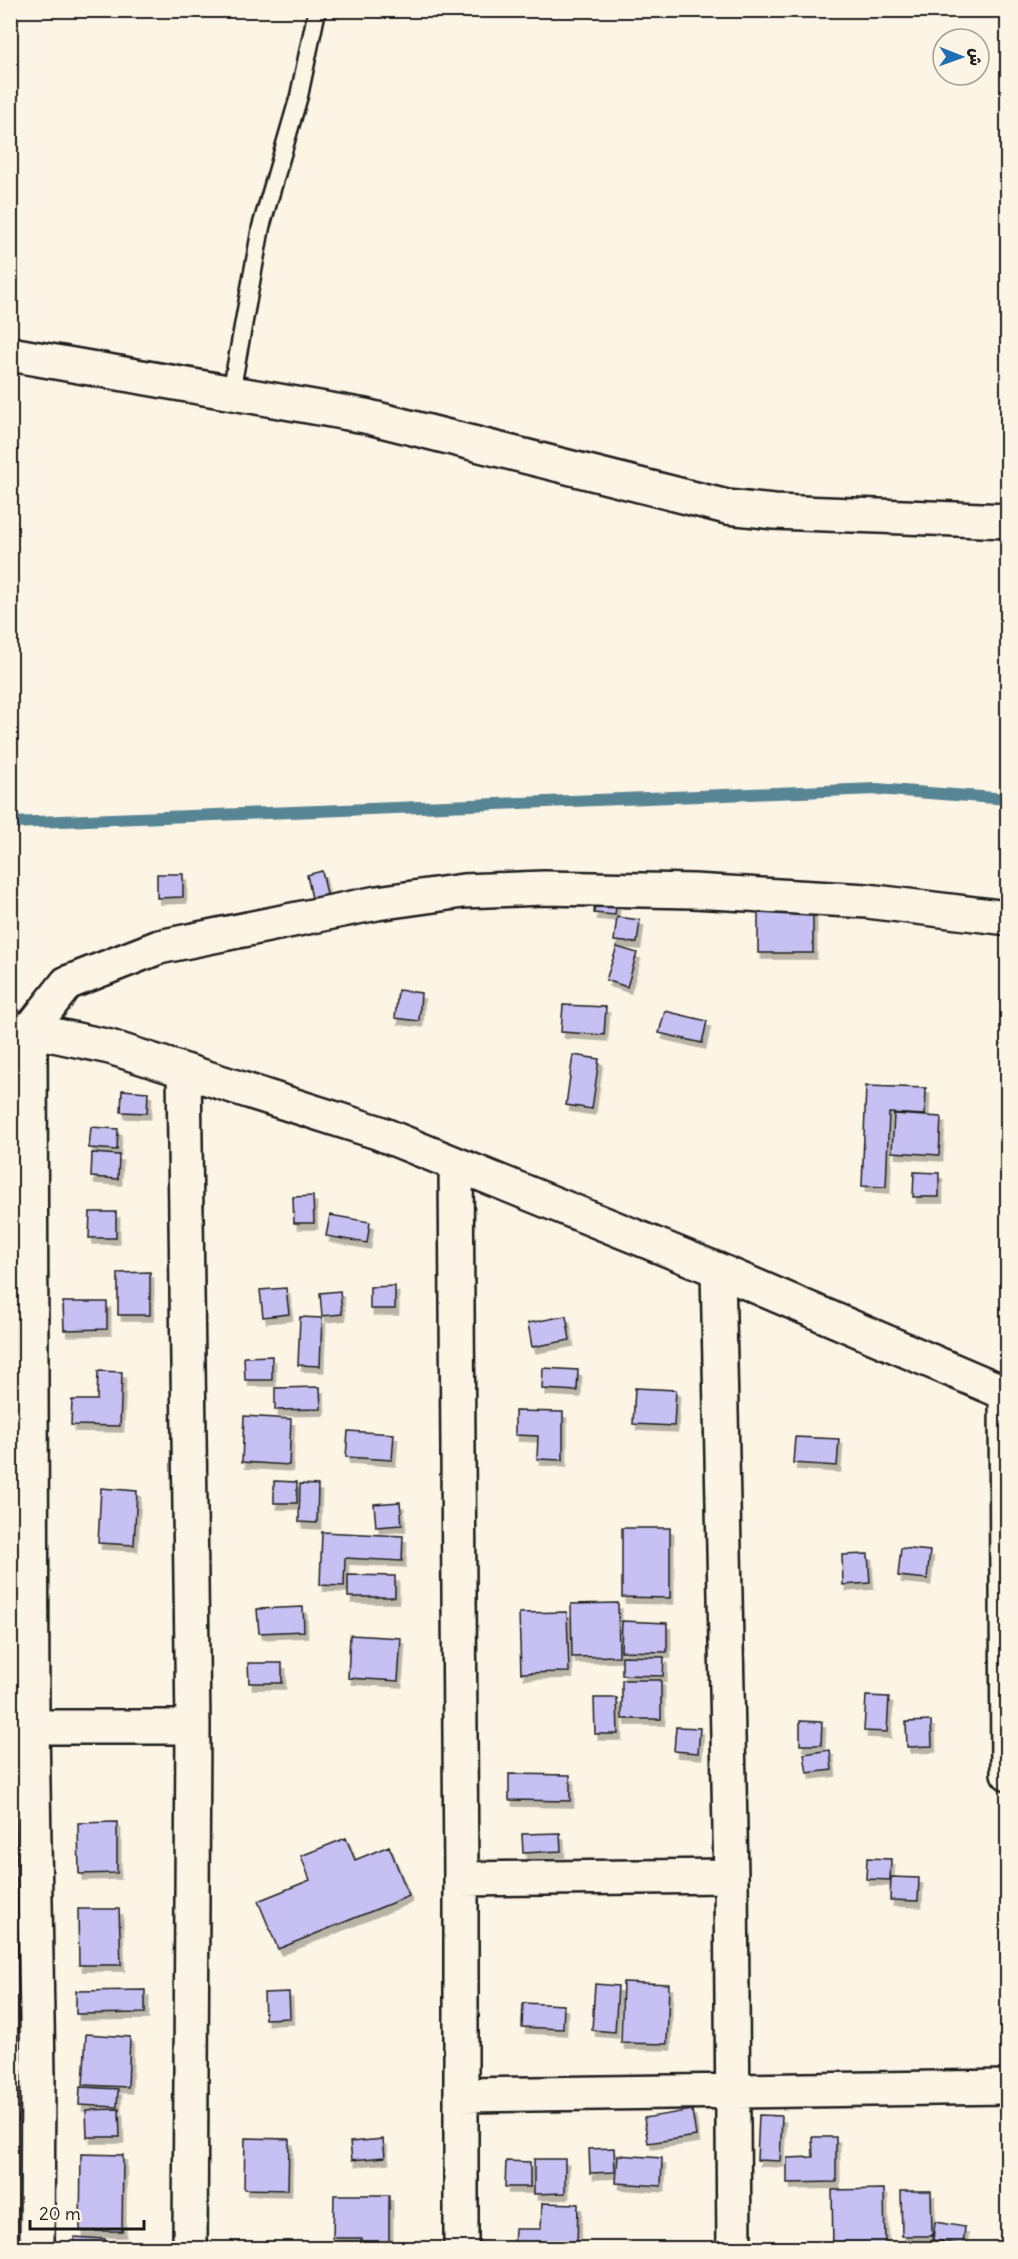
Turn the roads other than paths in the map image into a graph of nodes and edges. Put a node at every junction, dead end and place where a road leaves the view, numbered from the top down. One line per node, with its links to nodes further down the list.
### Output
1 (317, 10): 3 (lane)
2 (10, 354): 3 (street)
3 (231, 393): 4 (street)
4 (1008, 521)
5 (1008, 918): 6 (street)
6 (20, 1030): 7 (street); 11 (street)
7 (184, 1071): 8 (street); 12 (street)
8 (456, 1164): 9 (street); 15 (street)
9 (718, 1270): 10 (street); 14 (street)
10 (1007, 1394): 13 (street)
11 (21, 1727): 12 (street); 19 (street)
12 (193, 1727): 20 (street)
13 (1008, 1773)
14 (731, 1876): 15 (street); 17 (street)
15 (461, 1879): 18 (street)
16 (1008, 2087): 17 (street)
17 (734, 2090): 18 (street); 22 (street)
18 (461, 2095): 21 (street)
19 (37, 2248)
20 (190, 2248)
21 (461, 2248)
22 (734, 2248)

